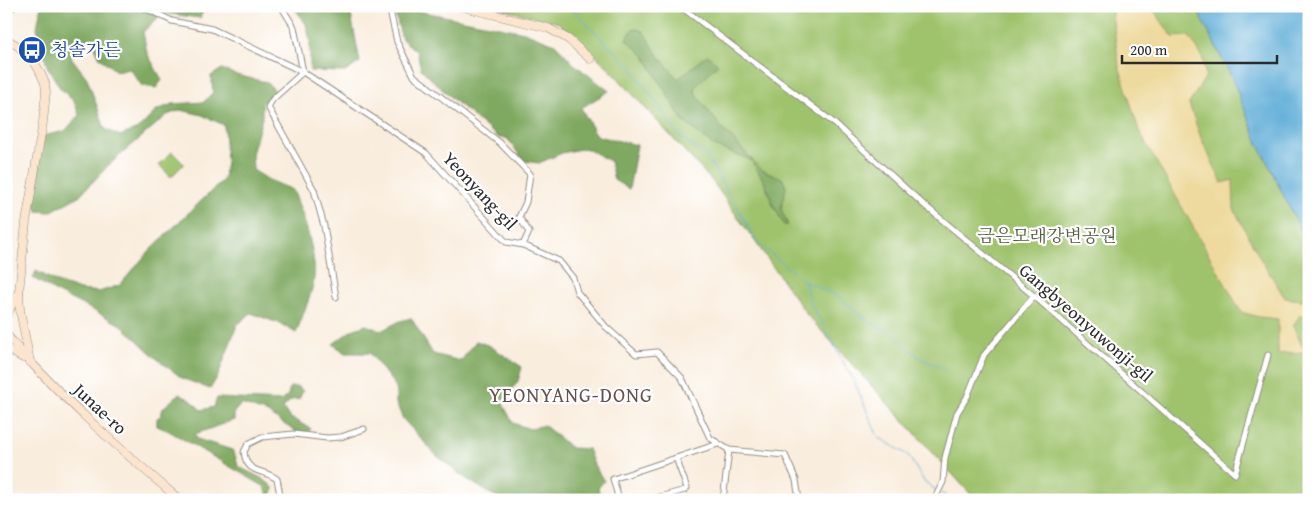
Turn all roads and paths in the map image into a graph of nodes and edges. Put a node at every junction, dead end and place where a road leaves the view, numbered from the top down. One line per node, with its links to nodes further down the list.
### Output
1 (14, 6): 8 (street)
2 (141, 6): 11 (street, Yeonyang-gil)
3 (281, 6): 11 (street)
4 (389, 6): 12 (street)
5 (459, 6): 7 (street)
6 (680, 6): 14 (street, Gangbyeonyuwonji-gil)
7 (475, 8): 10 (street)
8 (6, 10)
9 (6, 39): 13 (street)
10 (590, 59)
11 (303, 72): 12 (street, Yeonyang-gil); 15 (street)
12 (523, 245): 23 (street, Yeonyang-gil)
13 (19, 292): 16 (street); 17 (street); 21 (street)
14 (1034, 296): 20 (street, Gangbyeonyuwonji-gil); 32 (street)
15 (336, 297)
16 (6, 304)
17 (6, 316)
18 (6, 334): 21 (street, Junae-ro)
19 (6, 348): 21 (street)
20 (1268, 355)
21 (31, 364): 26 (street, Junae-ro)
22 (364, 429): 27 (street)
23 (718, 444): 24 (street, Yeonyang-gil); 25 (street)
24 (729, 450): 30 (street); 31 (street, Yeonyang-gil)
25 (676, 458): 28 (street); 29 (street)
26 (180, 500)
27 (281, 500)
28 (619, 500)
29 (649, 500)
30 (723, 500)
31 (799, 500)
32 (934, 500)

